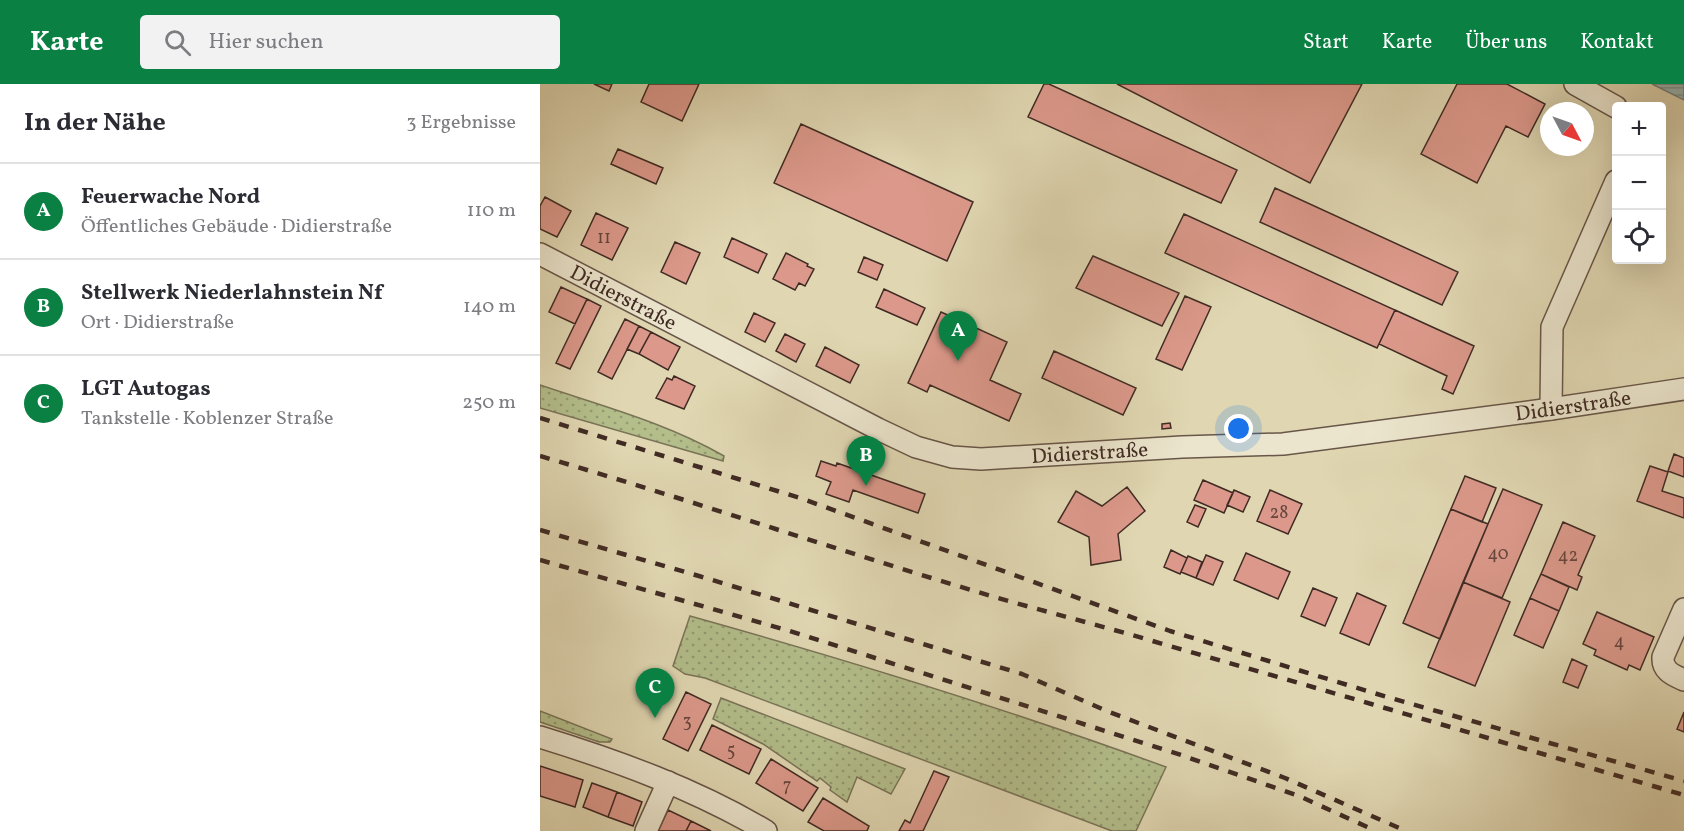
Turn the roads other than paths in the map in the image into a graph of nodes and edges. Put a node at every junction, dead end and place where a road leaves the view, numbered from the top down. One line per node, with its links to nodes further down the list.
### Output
1 (1575, 84): 2 (street)
2 (1612, 104)
3 (1612, 193): 6 (street)
4 (540, 254): 6 (street, Didierstraße)
5 (1684, 389): 6 (street, Didierstraße)
6 (1551, 410)
7 (1684, 609): 8 (street)
8 (1684, 680)
9 (540, 737): 10 (street)
10 (668, 782): 11 (street); 12 (street)
11 (646, 831)
12 (766, 831)

